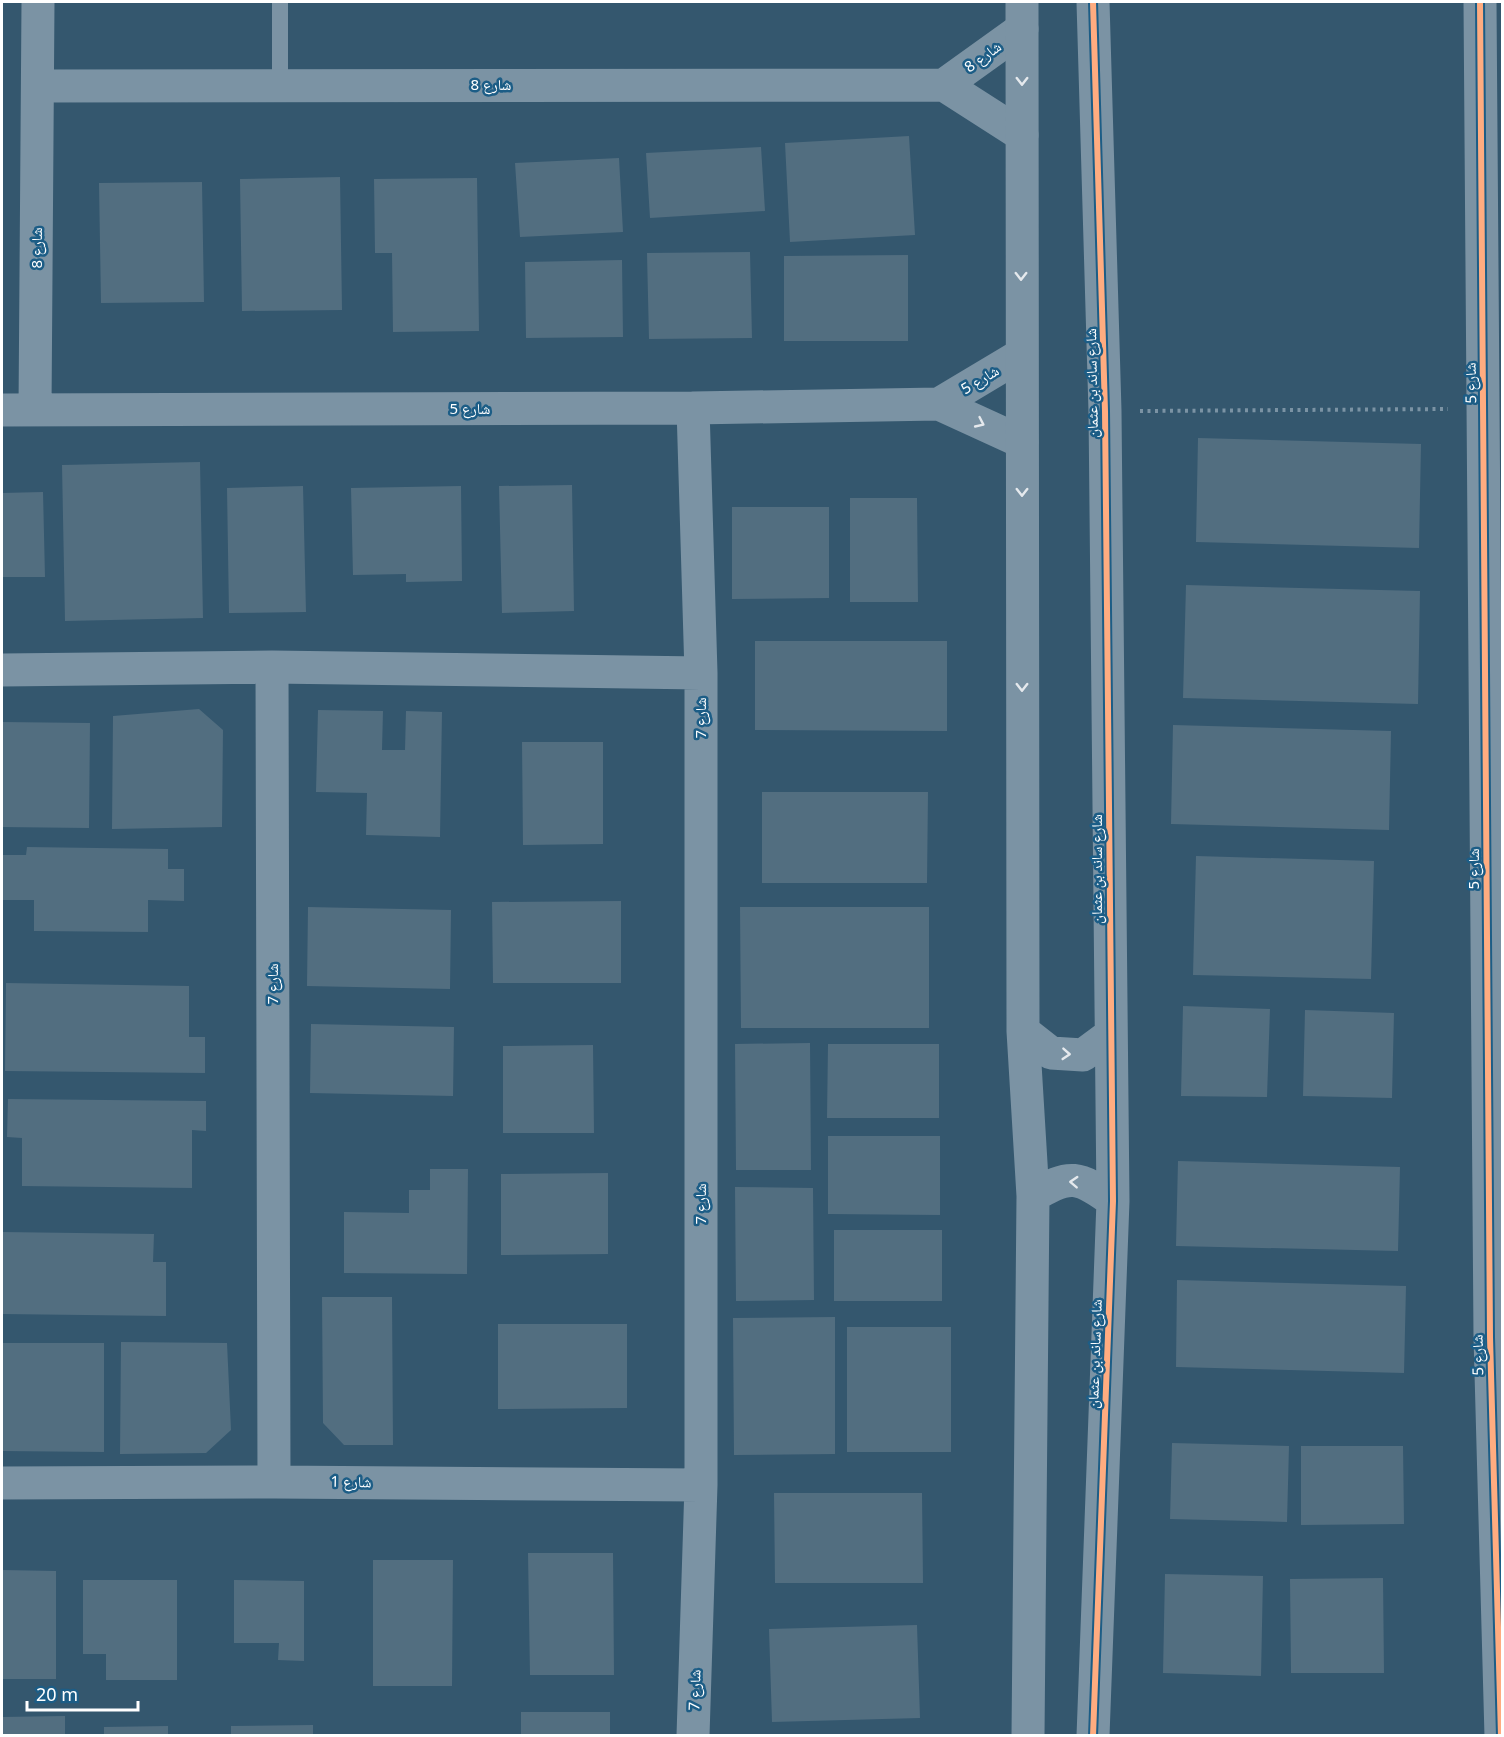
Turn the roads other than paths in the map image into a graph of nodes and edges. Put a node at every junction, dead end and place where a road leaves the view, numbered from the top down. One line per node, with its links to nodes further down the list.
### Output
1 (38, 2): 7 (street, شارع 8)
2 (280, 2): 8 (lane)
3 (1093, 2): 20 (street, شارع ساند بن عثمان)
4 (1480, 2): 23 (street, شارع 5)
5 (1022, 15): 6 (street, شارع 8); 9 (street, one-way to 9)
6 (944, 85): 8 (street, شارع 8); 9 (street, شارع 8)
7 (38, 86): 8 (street, شارع 8); 14 (street, شارع 8)
8 (280, 86)
9 (1022, 135): 10 (street, one-way to 10)
10 (1021, 355): 11 (street, شارع 5); 15 (street)
11 (939, 404): 12 (street, شارع 5); 15 (street, شارع 5, one-way to 15)
12 (693, 408): 14 (street, شارع 5); 18 (street, شارع 7)
13 (2, 410): 14 (street, شارع 5)
14 (35, 410)
15 (1022, 442): 19 (street, one-way to 19)
16 (272, 667): 17 (street); 18 (street); 24 (street, شارع 7)
17 (2, 670)
18 (701, 673): 26 (street, شارع 7)
19 (1023, 1031): 20 (street, one-way to 20); 21 (street)
20 (1110, 1035): 22 (street, شارع ساند بن عثمان)
21 (1033, 1196): 22 (street, one-way to 21); 28 (street)
22 (1113, 1202): 29 (street, شارع ساند بن عثمان)
23 (1496, 1337): 30 (street, شارع 5)
24 (274, 1482): 25 (street, شارع 1); 26 (street, شارع 1)
25 (2, 1483)
26 (701, 1485): 27 (street, شارع 7)
27 (693, 1736)
28 (1028, 1736)
29 (1093, 1736)
30 (1501, 1736)

